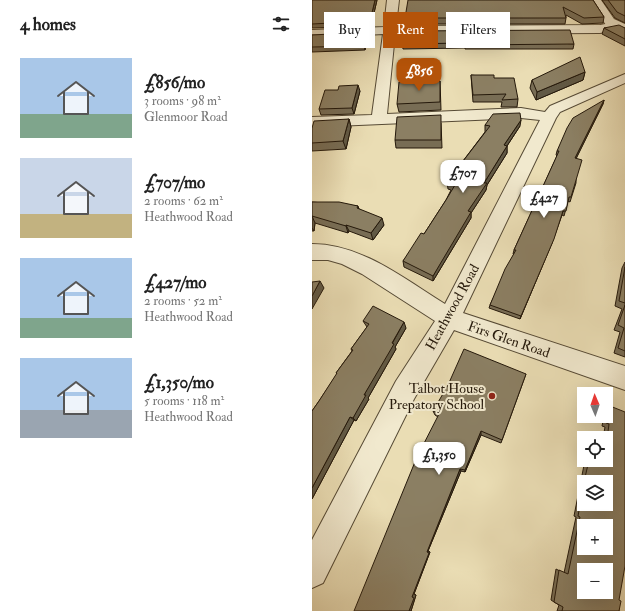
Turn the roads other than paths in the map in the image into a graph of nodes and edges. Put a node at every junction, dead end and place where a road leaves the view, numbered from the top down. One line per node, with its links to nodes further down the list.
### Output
1 (393, 0): 3 (street)
2 (595, 0): 4 (street)
3 (392, 12)
4 (621, 28): 6 (street)
5 (383, 30): 7 (street)
6 (438, 30)
7 (312, 34)
8 (388, 48): 11 (street)
9 (625, 78): 10 (street, Heathwood Road)
10 (549, 117): 11 (street); 14 (street, Heathwood Road)
11 (379, 118): 12 (street)
12 (312, 122)
13 (312, 252): 14 (street, Firs Glen Road)
14 (449, 318): 15 (street, Firs Glen Road); 16 (street, Heathwood Road)
15 (625, 378)
16 (312, 572)

